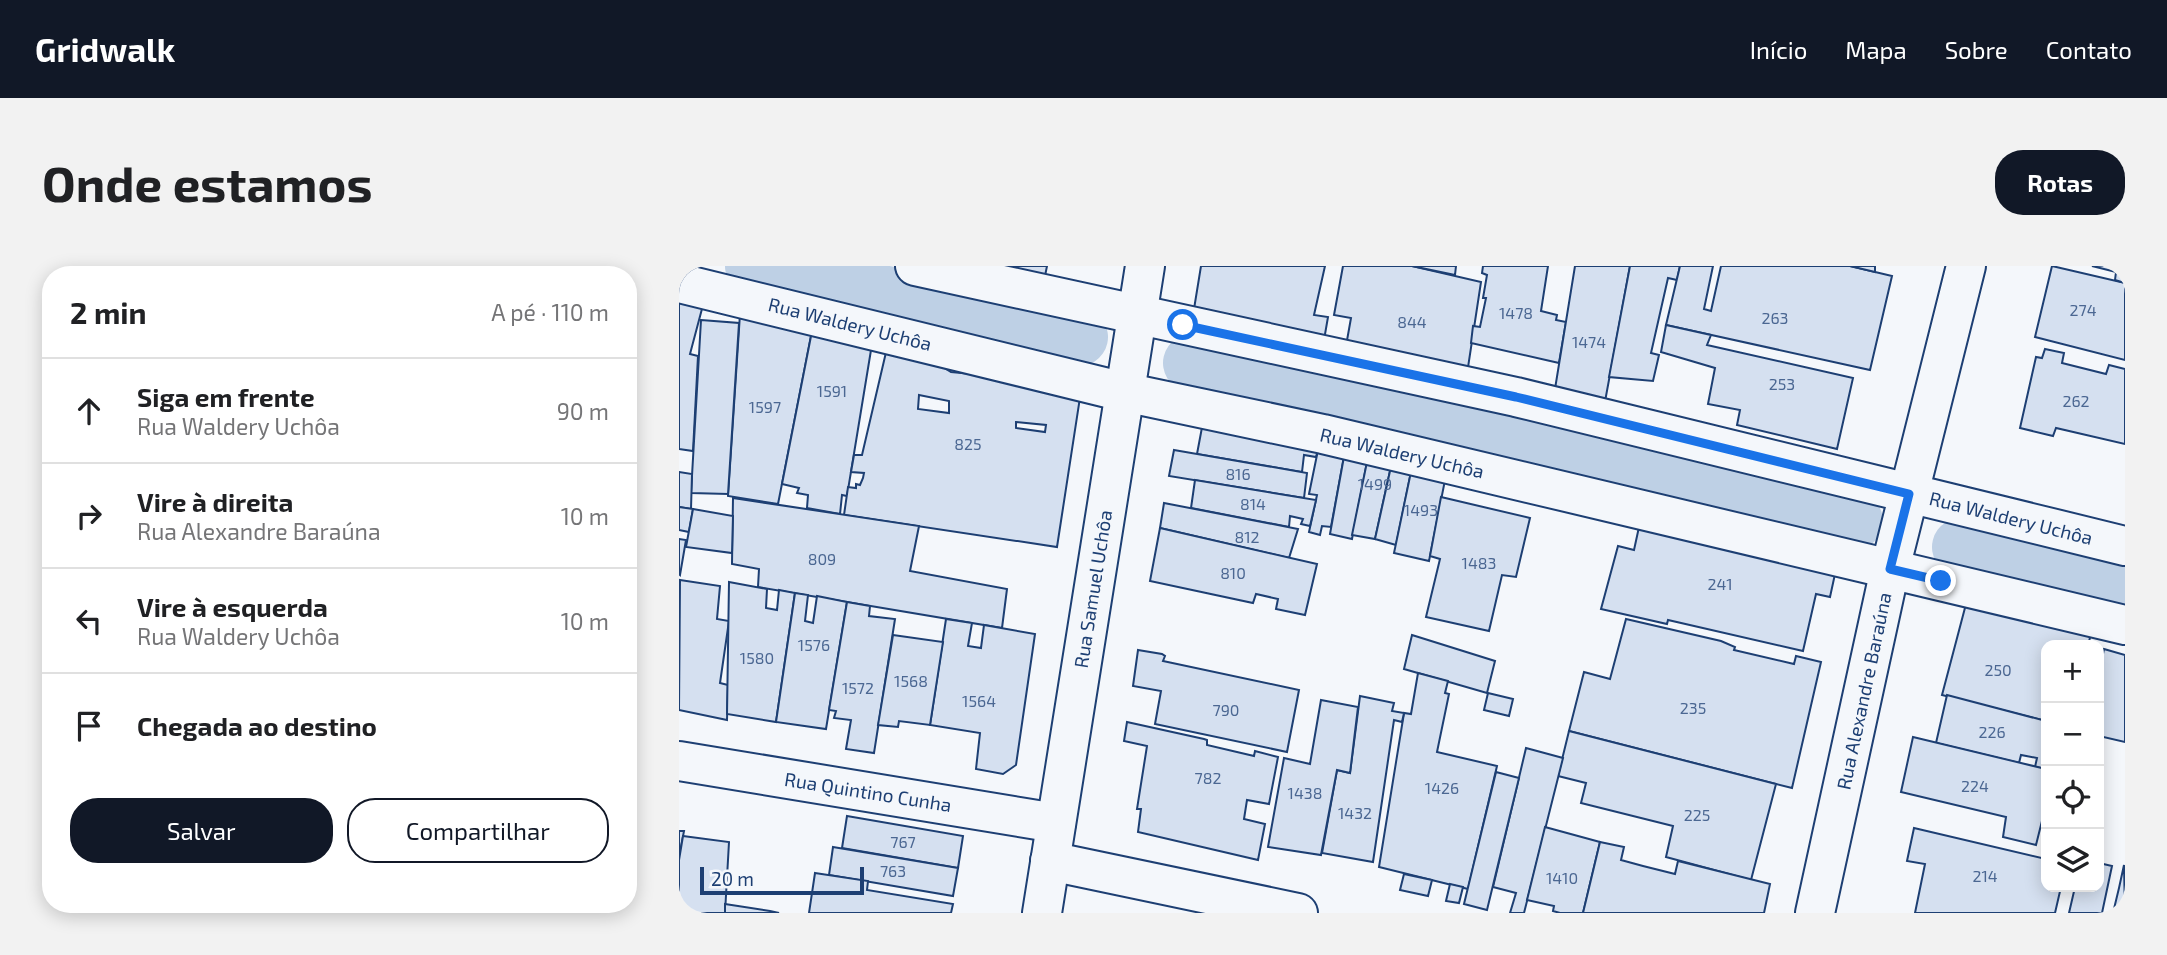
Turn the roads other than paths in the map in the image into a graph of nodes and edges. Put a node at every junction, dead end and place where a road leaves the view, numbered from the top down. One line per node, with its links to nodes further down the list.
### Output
1 (915, 266): 5 (street, Rua Waldery Uchôa)
2 (1145, 266): 5 (street, Rua Samuel Uchôa)
3 (1966, 266): 7 (street, Rua Alexandre Baraúna)
4 (679, 283): 6 (street, Rua Waldery Uchôa)
5 (1137, 318): 6 (street, Rua Samuel Uchôa); 7 (street, Rua Waldery Uchôa)
6 (1124, 390): 9 (street, Rua Waldery Uchôa); 12 (street, Rua Samuel Uchôa)
7 (1909, 495): 8 (street, Rua Waldery Uchôa); 9 (street, Rua Alexandre Baraúna)
8 (2125, 546)
9 (1891, 568): 10 (street, Rua Waldery Uchôa); 16 (street, Rua Alexandre Baraúna)
10 (2125, 625)
11 (679, 761): 12 (street, Rua Quintino Cunha)
12 (1056, 823): 13 (street, Rua Samuel Uchôa)
13 (1050, 861): 14 (street, Rua Samuel Uchôa); 15 (street)
14 (1042, 913)
15 (1298, 913)
16 (1815, 913)

